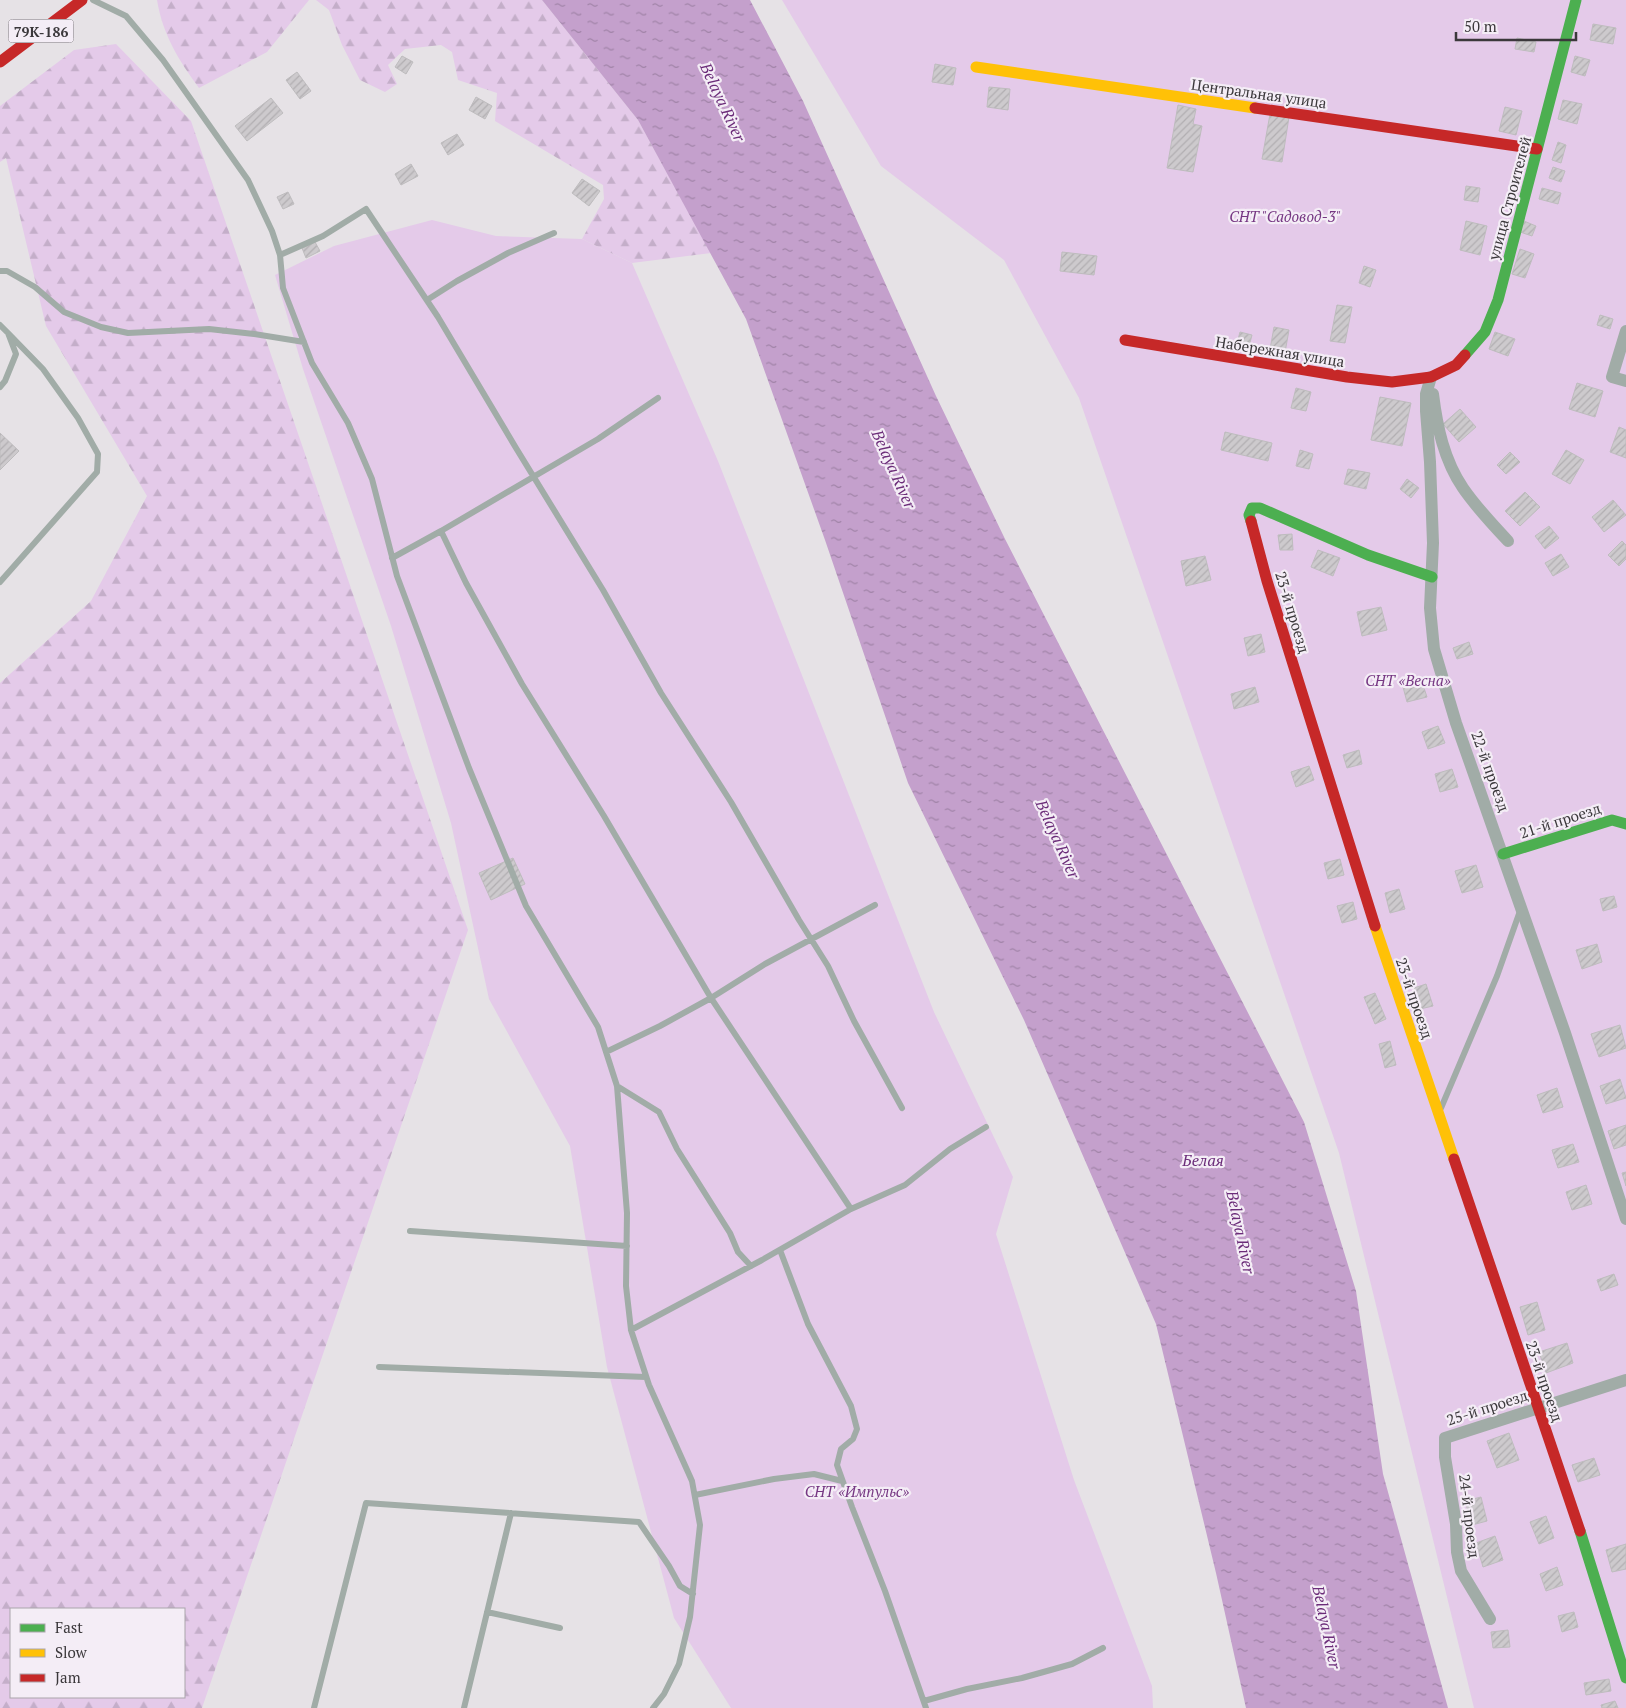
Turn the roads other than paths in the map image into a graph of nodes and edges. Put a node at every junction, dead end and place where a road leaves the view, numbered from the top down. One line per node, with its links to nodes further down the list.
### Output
1 (82, 0): 4 (street, 79К-186)
2 (93, 0): 8 (lane)
3 (1576, 0): 6 (street, улица Строителей)
4 (0, 62)
5 (976, 67): 6 (street, Центральная улица)
6 (1537, 149): 16 (street, улица Строителей)
7 (554, 233): 10 (lane)
8 (280, 255): 10 (lane); 15 (lane)
9 (0, 271): 15 (lane)
10 (427, 300): 20 (lane)
11 (0, 325): 13 (lane)
12 (1626, 331): 17 (street)
13 (8, 333): 18 (lane); 25 (lane)
14 (1126, 340): 16 (street, Набережная улица)
15 (304, 342): 23 (lane)
16 (1431, 376): 22 (street); 24 (street, 22-й проезд)
17 (1626, 381)
18 (0, 387)
19 (658, 398): 20 (lane)
20 (533, 476): 21 (lane); 30 (lane)
21 (440, 532): 23 (lane); 31 (lane)
22 (1508, 541)
23 (392, 558): 32 (lane)
24 (1432, 577): 27 (street, 22-й проезд); 35 (street, 23-й проезд)
25 (0, 582)
26 (1626, 824): 27 (street, 21-й проезд)
27 (1503, 854): 29 (street, 22-й проезд)
28 (875, 905): 30 (lane)
29 (1521, 907): 35 (lane); 38 (street, 22-й проезд)
30 (812, 940): 31 (lane); 34 (lane)
31 (711, 998): 32 (lane); 37 (lane)
32 (606, 1052): 33 (lane)
33 (617, 1086): 40 (lane); 42 (lane)
34 (902, 1108)
35 (1438, 1114): 47 (street, 23-й проезд)
36 (986, 1128): 37 (lane)
37 (851, 1209): 41 (lane)
38 (1626, 1219)
39 (410, 1231): 40 (lane)
40 (627, 1246): 43 (lane)
41 (780, 1250): 42 (lane); 49 (lane)
42 (751, 1266): 43 (lane)
43 (631, 1330): 45 (lane)
44 (380, 1367): 45 (lane)
45 (646, 1377): 50 (lane)
46 (1626, 1380): 47 (street, 25-й проезд)
47 (1539, 1408): 48 (street, 25-й проезд); 57 (street, 23-й проезд)
48 (1444, 1438): 54 (street, 24-й проезд)
49 (842, 1482): 50 (lane); 58 (lane)
50 (695, 1495): 52 (lane)
51 (510, 1513): 52 (lane); 53 (lane); 59 (lane)
52 (693, 1594): 61 (lane)
53 (487, 1612): 55 (lane); 60 (lane)
54 (1490, 1619)
55 (560, 1628)
56 (1103, 1648): 58 (lane)
57 (1626, 1678)
58 (925, 1705)
59 (314, 1708)
60 (464, 1708)
61 (653, 1708)

